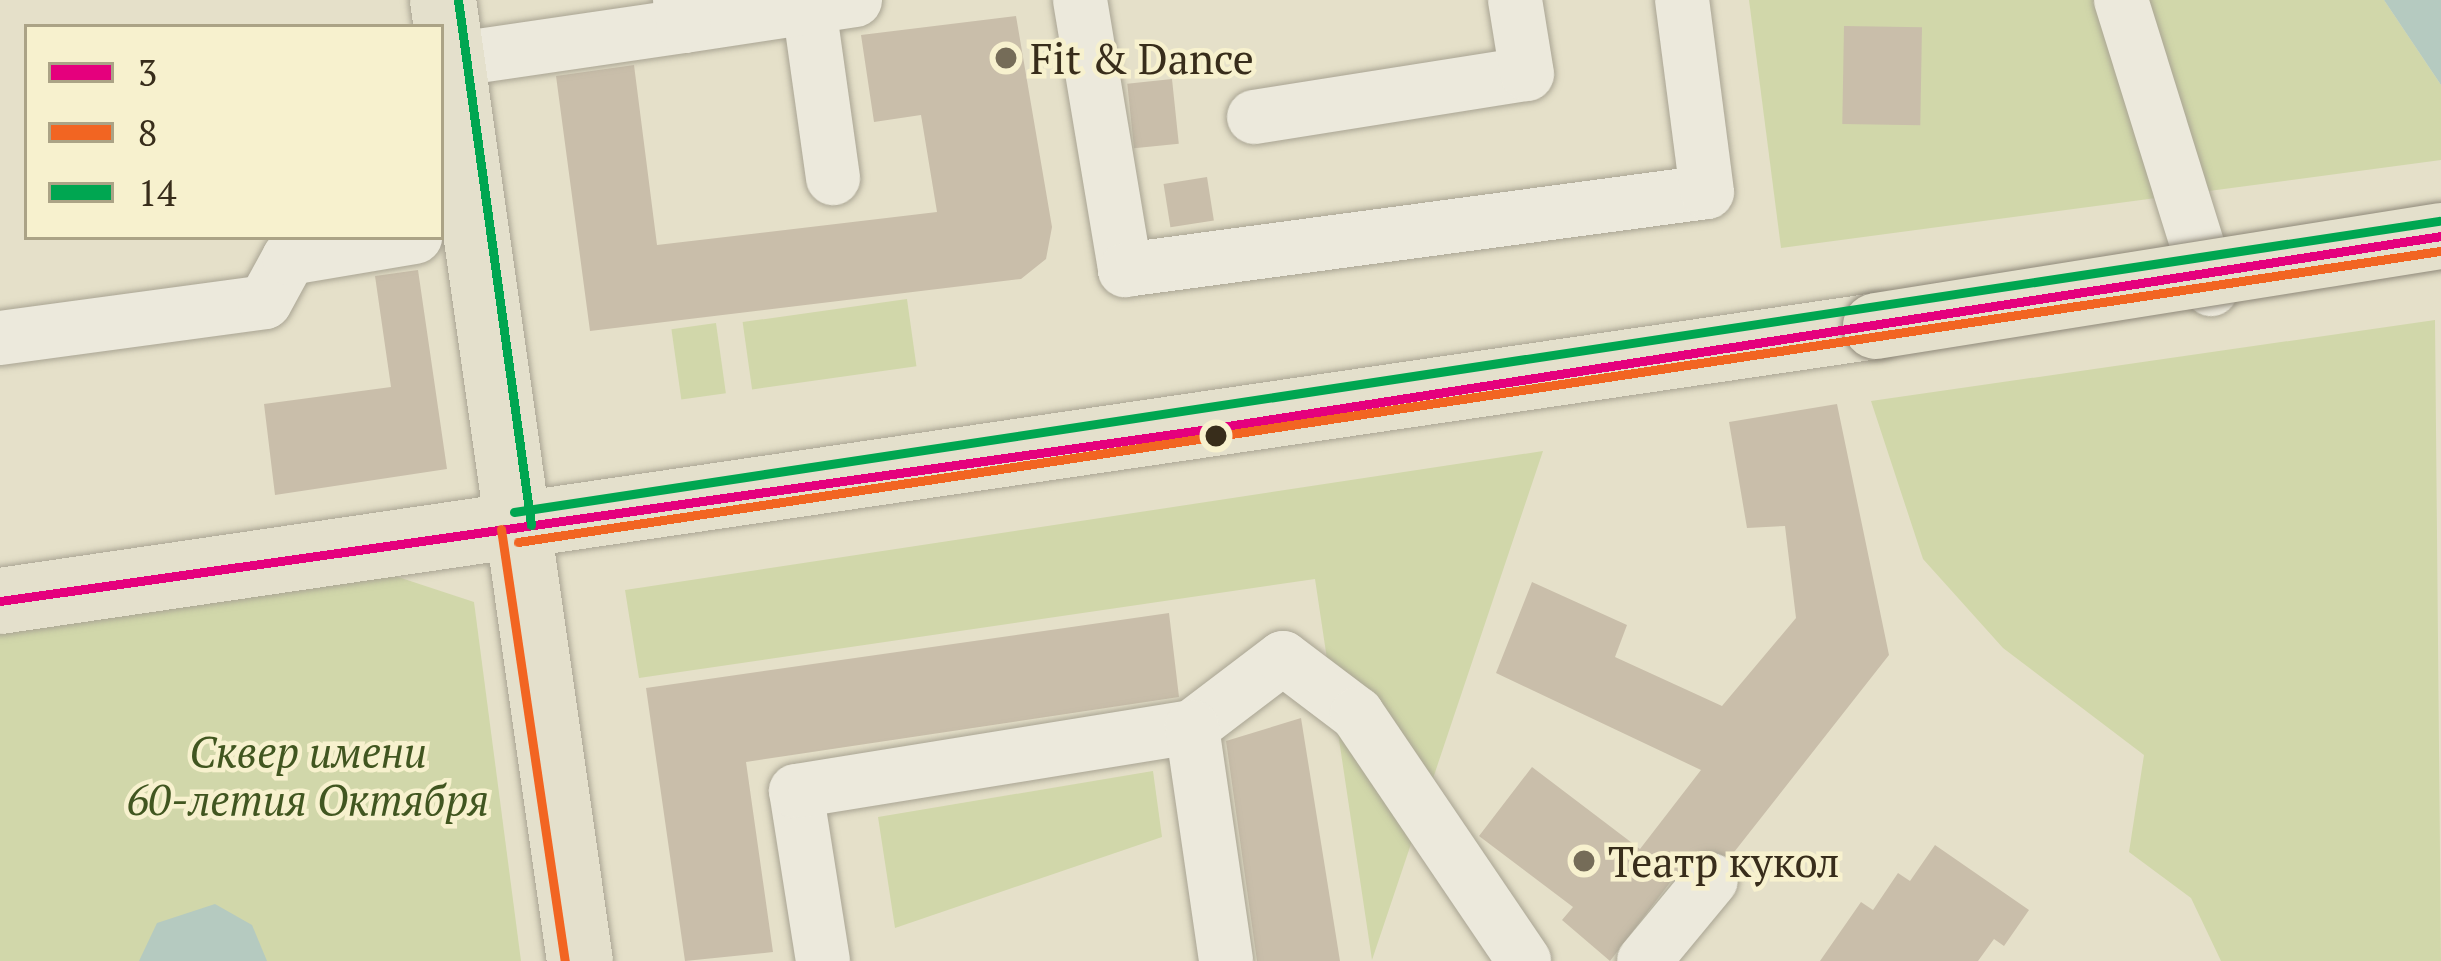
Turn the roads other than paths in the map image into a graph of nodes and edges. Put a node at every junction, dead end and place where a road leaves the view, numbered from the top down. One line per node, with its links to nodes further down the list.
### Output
1 (1080, 0): 3 (street)
2 (1515, 0): 8 (street)
3 (1682, 0)
4 (2121, 0): 13 (street)
5 (832, 3): 6 (street); 9 (street)
6 (682, 13): 7 (street)
7 (447, 30): 10 (main road)
8 (1254, 118)
9 (833, 178)
10 (444, 232): 15 (main road)
11 (2441, 236): 15 (main road, bridge)
12 (397, 240): 14 (street)
13 (2211, 289)
14 (0, 338)
15 (516, 526): 16 (main road); 19 (main road)
16 (0, 601)
17 (1192, 727): 20 (street); 21 (street); 22 (street)
18 (1711, 880): 23 (street)
19 (580, 961)
20 (823, 961)
21 (1226, 961)
22 (1524, 961)
23 (1644, 961)

